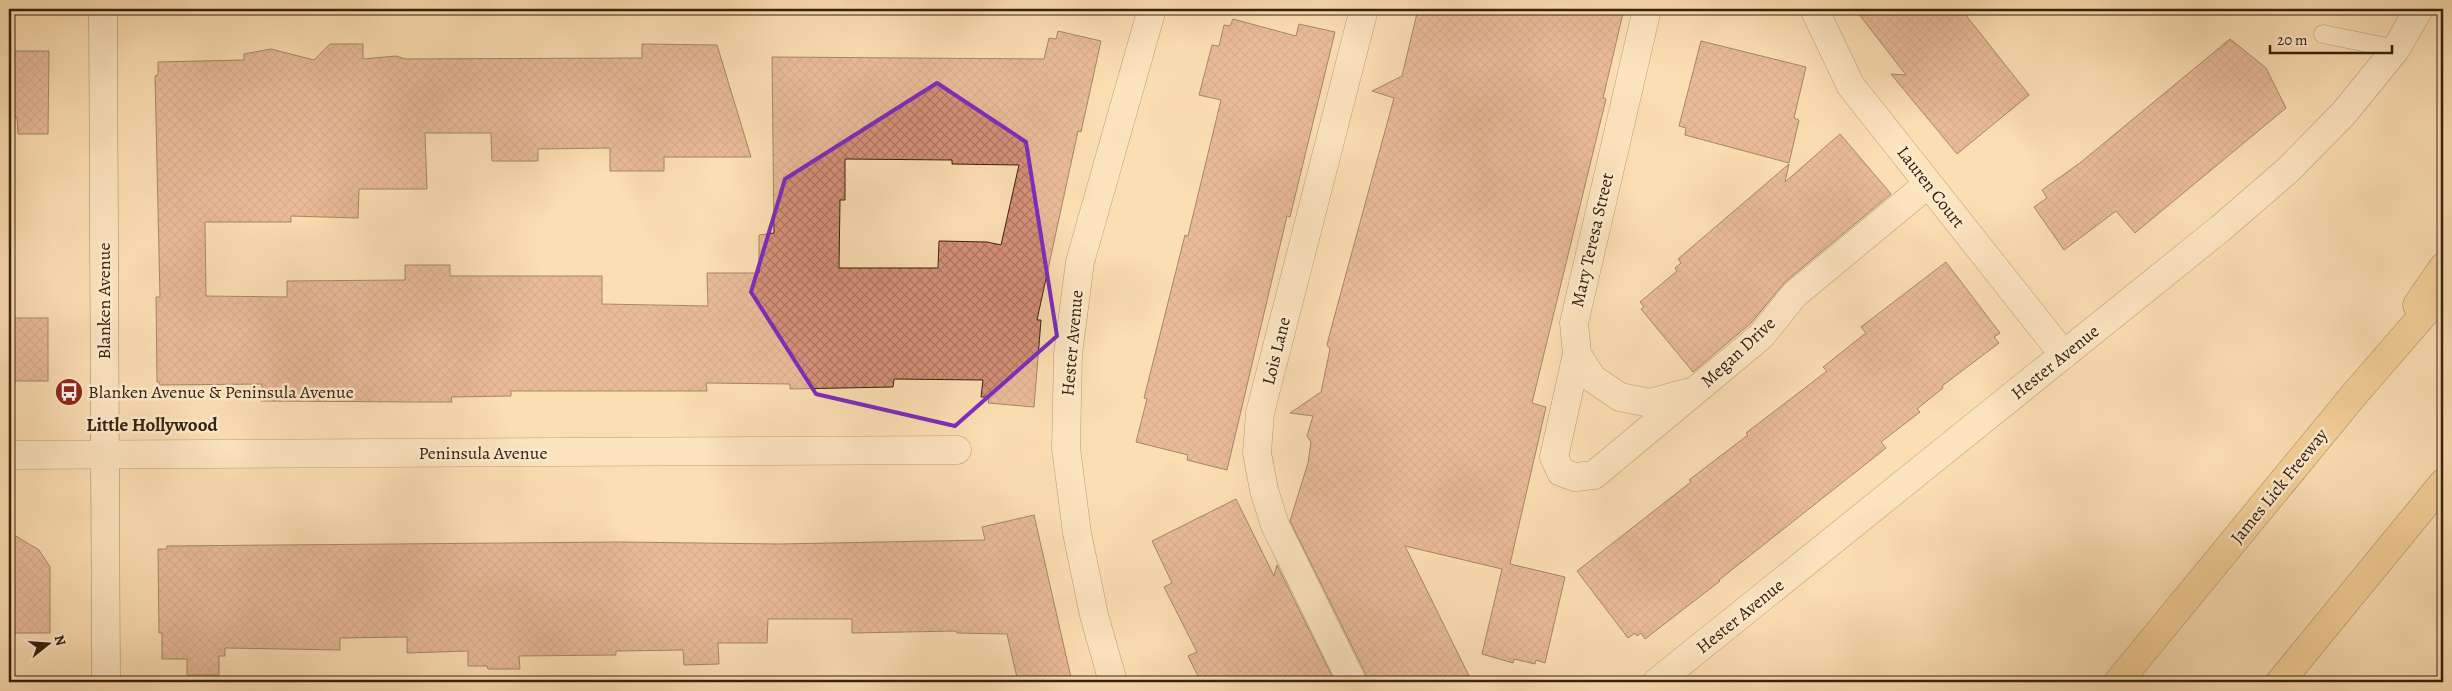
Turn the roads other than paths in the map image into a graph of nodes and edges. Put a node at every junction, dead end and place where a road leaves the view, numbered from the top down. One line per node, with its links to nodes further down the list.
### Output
1 (103, 9): 18 (street, Blanken Avenue)
2 (1152, 9): 22 (street, Hester Avenue)
3 (1364, 9): 23 (street, Lois Lane)
4 (1647, 9): 12 (street, Mary Teresa Street)
5 (1814, 9): 9 (street, Lauren Court)
6 (2419, 9): 8 (street, Hester Avenue)
7 (2323, 34): 8 (lane)
8 (2396, 49): 13 (street, Hester Avenue)
9 (1928, 184): 13 (street, Lauren Court); 14 (street, Megan Drive)
10 (2443, 267): 15 (highway)
11 (2443, 292): 15 (highway, James Lick Freeway)
12 (1577, 354): 14 (street); 19 (street, Mary Teresa Street)
13 (2064, 354): 24 (street, Hester Avenue)
14 (1701, 386): 19 (street, Megan Drive)
15 (2353, 396): 25 (highway, James Lick Freeway)
16 (957, 450): 18 (street, Peninsula Avenue)
17 (9, 455): 18 (street, Peninsula Avenue)
18 (104, 455): 21 (street, Blanken Avenue)
19 (1561, 472)
20 (2443, 484): 26 (highway)
21 (106, 682)
22 (1113, 682)
23 (1352, 682)
24 (1657, 682)
25 (2118, 682)
26 (2280, 682)

